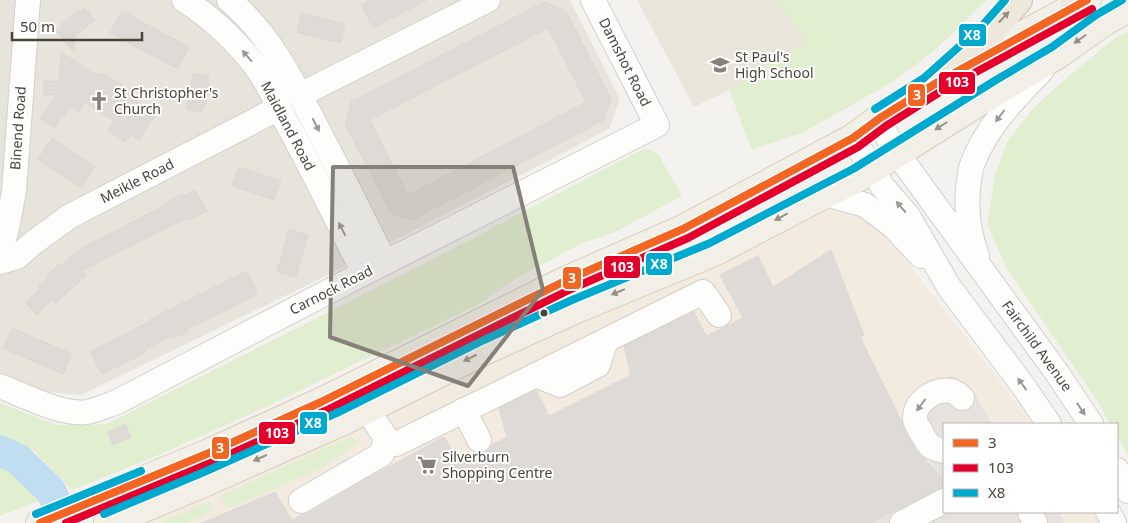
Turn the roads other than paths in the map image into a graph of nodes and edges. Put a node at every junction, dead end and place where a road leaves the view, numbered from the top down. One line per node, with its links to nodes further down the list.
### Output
1 (28, 0): 22 (street, Binend Road)
2 (184, 0): 9 (street, Maidland Road)
3 (488, 0): 12 (street)
4 (592, 0): 15 (street, Damshot Road)
5 (1018, 0): 11 (highway, one-way to 5)
6 (1079, 2): 8 (main road); 11 (main road)
7 (234, 5): 9 (street); 12 (street, Maidland Road)
8 (1117, 14): 10 (main road, one-way to 10)
9 (221, 28): 13 (street, Maidland Road, one-way to 9)
10 (1057, 55): 17 (main road, one-way to 17); 25 (street, Fairchild Avenue, one-way to 25)
11 (930, 86): 14 (main road)
12 (300, 96): 18 (street, Maidland Road, one-way to 18)
13 (279, 108): 20 (street, Maidland Road); 23 (street, Meikle Road)
14 (877, 119): 16 (main road); 17 (street, Fairchild Avenue)
15 (656, 124): 24 (street, Carnock Road)
16 (853, 138): 19 (street); 30 (main road)
17 (897, 153): 19 (main road); 25 (street, Fairchild Avenue)
18 (338, 168): 20 (street); 24 (street, Maidland Road)
19 (872, 168): 21 (main road); 27 (street, one-way to 19)
20 (317, 179): 26 (street, Maidland Road, one-way to 20)
21 (824, 194): 27 (street); 30 (main road, one-way to 30)
22 (0, 254)
23 (0, 262)
24 (385, 262): 26 (street, Carnock Road)
25 (982, 269): 34 (street, Fairchild Avenue, one-way to 34)
26 (364, 273): 29 (street, Carnock Road)
27 (949, 287): 33 (street, one-way to 27)
28 (719, 315): 32 (street)
29 (0, 386)
30 (361, 397): 36 (street); 42 (main road)
31 (962, 398): 37 (street, one-way to 37)
32 (464, 410): 35 (street); 36 (street)
33 (1048, 423)
34 (1090, 423)
35 (479, 440)
36 (385, 443): 40 (street)
37 (943, 451)
38 (1118, 472): 39 (street)
39 (1128, 491)
40 (301, 501)
41 (943, 502): 44 (street)
42 (102, 512): 43 (main road)
43 (40, 523)
44 (902, 523)

